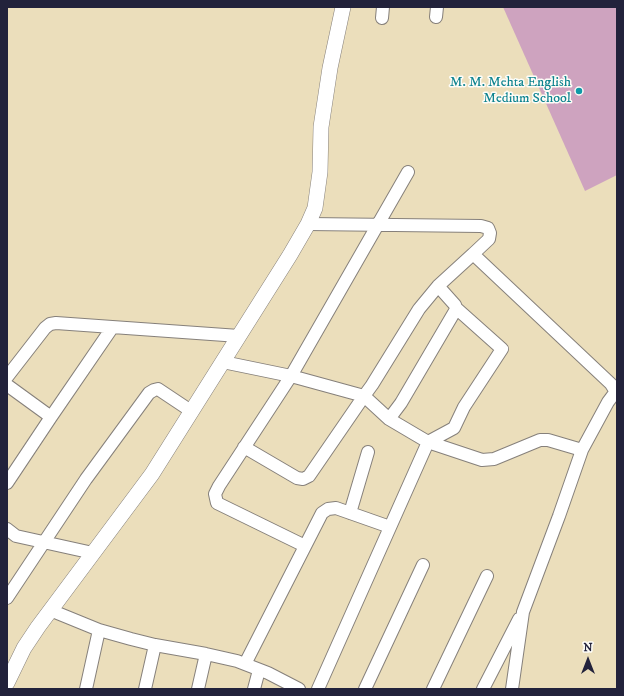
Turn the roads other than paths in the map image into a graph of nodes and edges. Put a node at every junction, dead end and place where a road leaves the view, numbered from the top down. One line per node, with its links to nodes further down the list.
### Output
1 (343, 7): 3 (street)
2 (408, 172): 4 (street)
3 (308, 224): 4 (street); 9 (street)
4 (378, 226): 5 (street); 12 (street)
5 (473, 254): 6 (street); 14 (street)
6 (438, 286): 7 (street); 15 (street)
7 (456, 308): 18 (street); 19 (street)
8 (112, 328): 9 (street); 11 (street); 17 (street)
9 (239, 336): 10 (street)
10 (222, 362): 12 (street); 16 (street)
11 (9, 372)
12 (291, 376): 15 (street); 20 (street)
13 (7, 385): 17 (street)
14 (616, 391): 21 (street)
15 (364, 396): 18 (street); 20 (street)
16 (191, 411): 27 (street); 29 (street)
17 (51, 417): 23 (street)
18 (389, 419): 19 (street)
19 (428, 442): 21 (street); 25 (street)
20 (244, 447): 28 (street)
21 (582, 450): 34 (street)
22 (368, 452): 24 (street)
23 (7, 483)
24 (350, 513): 25 (street); 28 (street)
25 (390, 527): 46 (street)
26 (7, 529): 27 (street)
27 (44, 542): 29 (street); 32 (street)
28 (305, 546): 38 (street)
29 (93, 552): 33 (street)
30 (423, 565): 47 (street)
31 (486, 576): 48 (street)
32 (7, 598)
33 (50, 610): 35 (street); 40 (street)
34 (523, 612): 49 (street); 50 (street)
35 (99, 630): 36 (street); 41 (street)
36 (155, 645): 37 (street); 42 (street)
37 (206, 654): 38 (street); 43 (street)
38 (245, 664): 39 (street)
39 (259, 670): 44 (street); 45 (street)
40 (7, 683)
41 (86, 689)
42 (144, 689)
43 (198, 689)
44 (254, 689)
45 (299, 689)
46 (318, 689)
47 (365, 689)
48 (433, 689)
49 (482, 689)
50 (512, 689)

